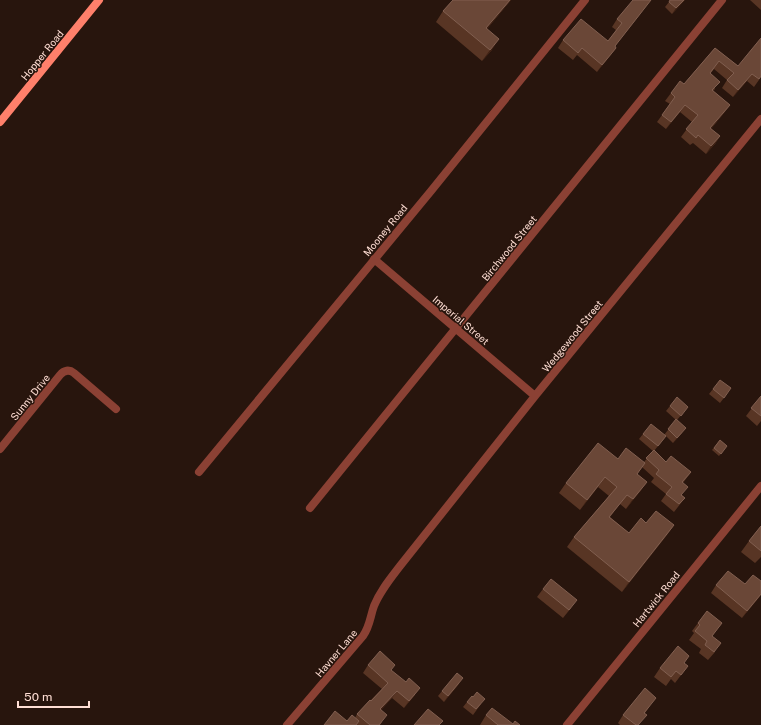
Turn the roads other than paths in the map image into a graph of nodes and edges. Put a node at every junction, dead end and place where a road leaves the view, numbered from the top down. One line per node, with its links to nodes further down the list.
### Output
1 (99, 0): 5 (main road, Hopper Road)
2 (585, 0): 6 (street, Mooney Road)
3 (722, 0): 7 (street, Birchwood Street)
4 (761, 119): 8 (street, Wedgewood Street)
5 (0, 122)
6 (374, 259): 7 (street, Imperial Street); 11 (street, Mooney Road)
7 (456, 329): 8 (street, Imperial Street); 13 (street, Birchwood Street)
8 (535, 396): 14 (street, Wedgewood Street)
9 (116, 409): 10 (street, Sunny Drive)
10 (0, 449)
11 (199, 472)
12 (761, 486): 16 (street, Hartwick Road)
13 (310, 508)
14 (400, 566): 15 (street, Havner Lane)
15 (287, 725)
16 (567, 725)

